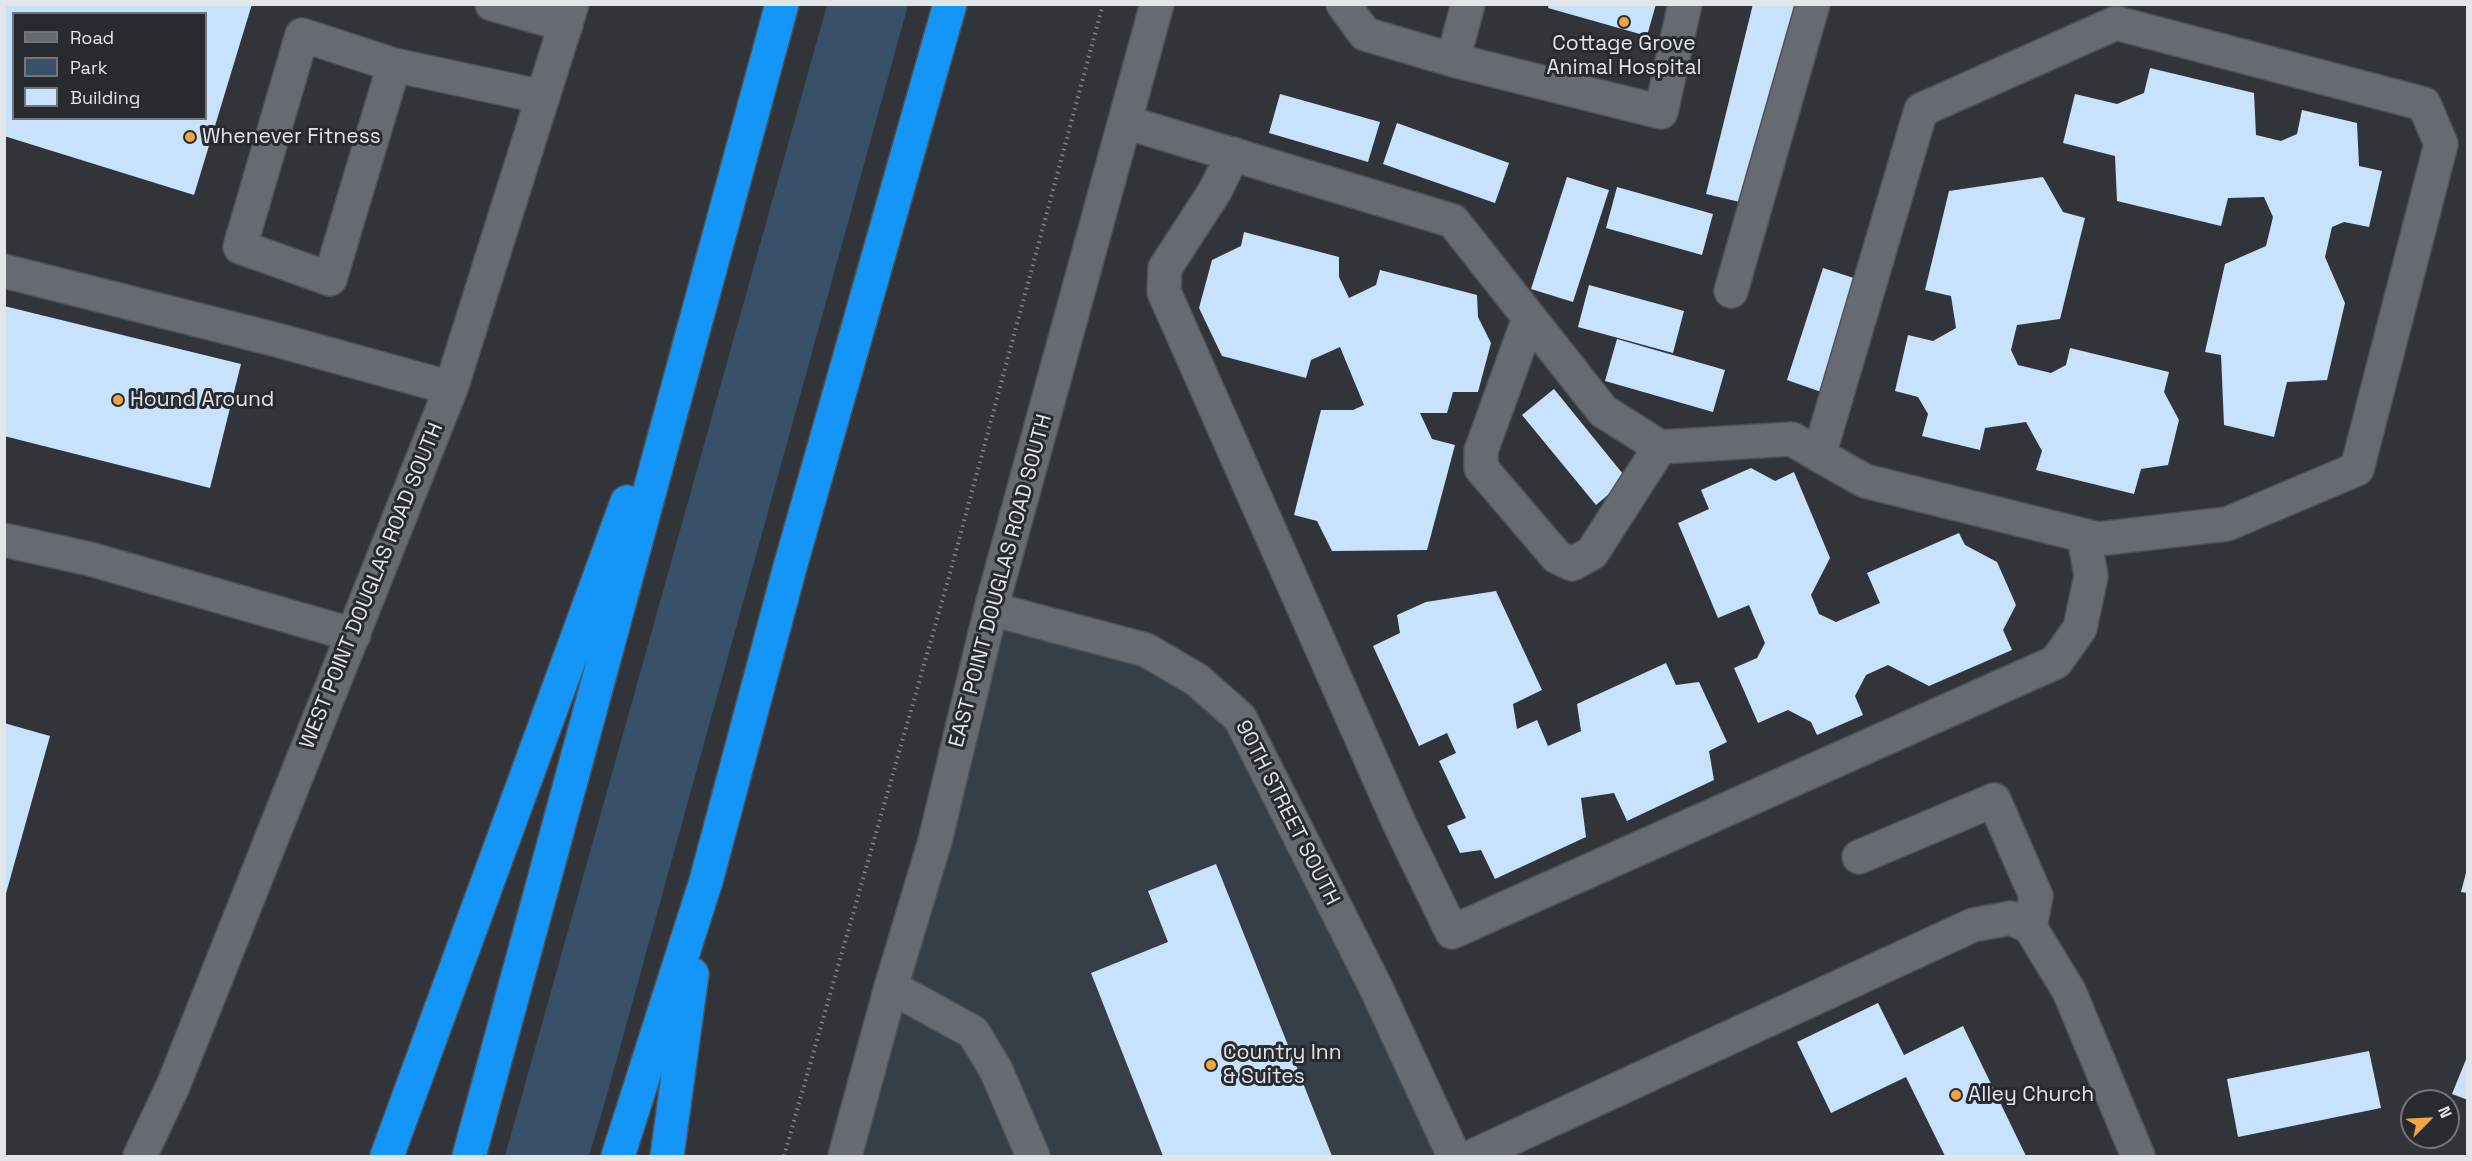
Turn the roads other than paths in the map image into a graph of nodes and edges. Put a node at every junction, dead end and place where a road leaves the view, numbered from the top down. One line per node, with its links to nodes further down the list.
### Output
1 (492, 4): 9 (street)
2 (782, 4): 17 (highway)
3 (950, 4): 27 (highway)
4 (1157, 4): 13 (street, EAST POINT DOUGLAS ROAD SOUTH)
5 (1343, 4): 10 (street)
6 (1468, 4): 10 (street)
7 (1685, 4): 10 (street)
8 (1813, 4): 16 (street)
9 (569, 15): 12 (street, WEST POINT DOUGLAS ROAD SOUTH)
10 (1453, 60)
11 (394, 65): 11 (street); 12 (street)
12 (543, 97): 19 (street, WEST POINT DOUGLAS ROAD SOUTH)
13 (1125, 122): 14 (street); 24 (street, EAST POINT DOUGLAS ROAD SOUTH)
14 (1233, 154): 18 (street); 22 (street)
15 (4, 271): 19 (street)
16 (1731, 291)
17 (703, 295): 31 (highway); 32 (highway)
18 (1529, 318): 20 (street); 20 (street)
19 (451, 388): 25 (street, WEST POINT DOUGLAS ROAD SOUTH)
20 (1660, 447): 21 (street)
21 (1819, 454): 22 (street); 22 (street)
22 (2084, 536)
23 (4, 540): 25 (street)
24 (991, 609): 29 (street, EAST POINT DOUGLAS ROAD SOUTH); 37 (street, 90TH STREET SOUTH)
25 (354, 635): 30 (street, WEST POINT DOUGLAS ROAD SOUTH)
26 (1858, 857): 28 (street)
27 (705, 881): 33 (highway); 34 (highway)
28 (2030, 927): 38 (street); 39 (street)
29 (891, 987): 35 (street, EAST POINT DOUGLAS ROAD SOUTH); 36 (street)
30 (140, 1156)
31 (387, 1156)
32 (470, 1156)
33 (618, 1156)
34 (667, 1156)
35 (845, 1156)
36 (1033, 1156)
37 (1454, 1156)
38 (1473, 1156)
39 (2138, 1156)

